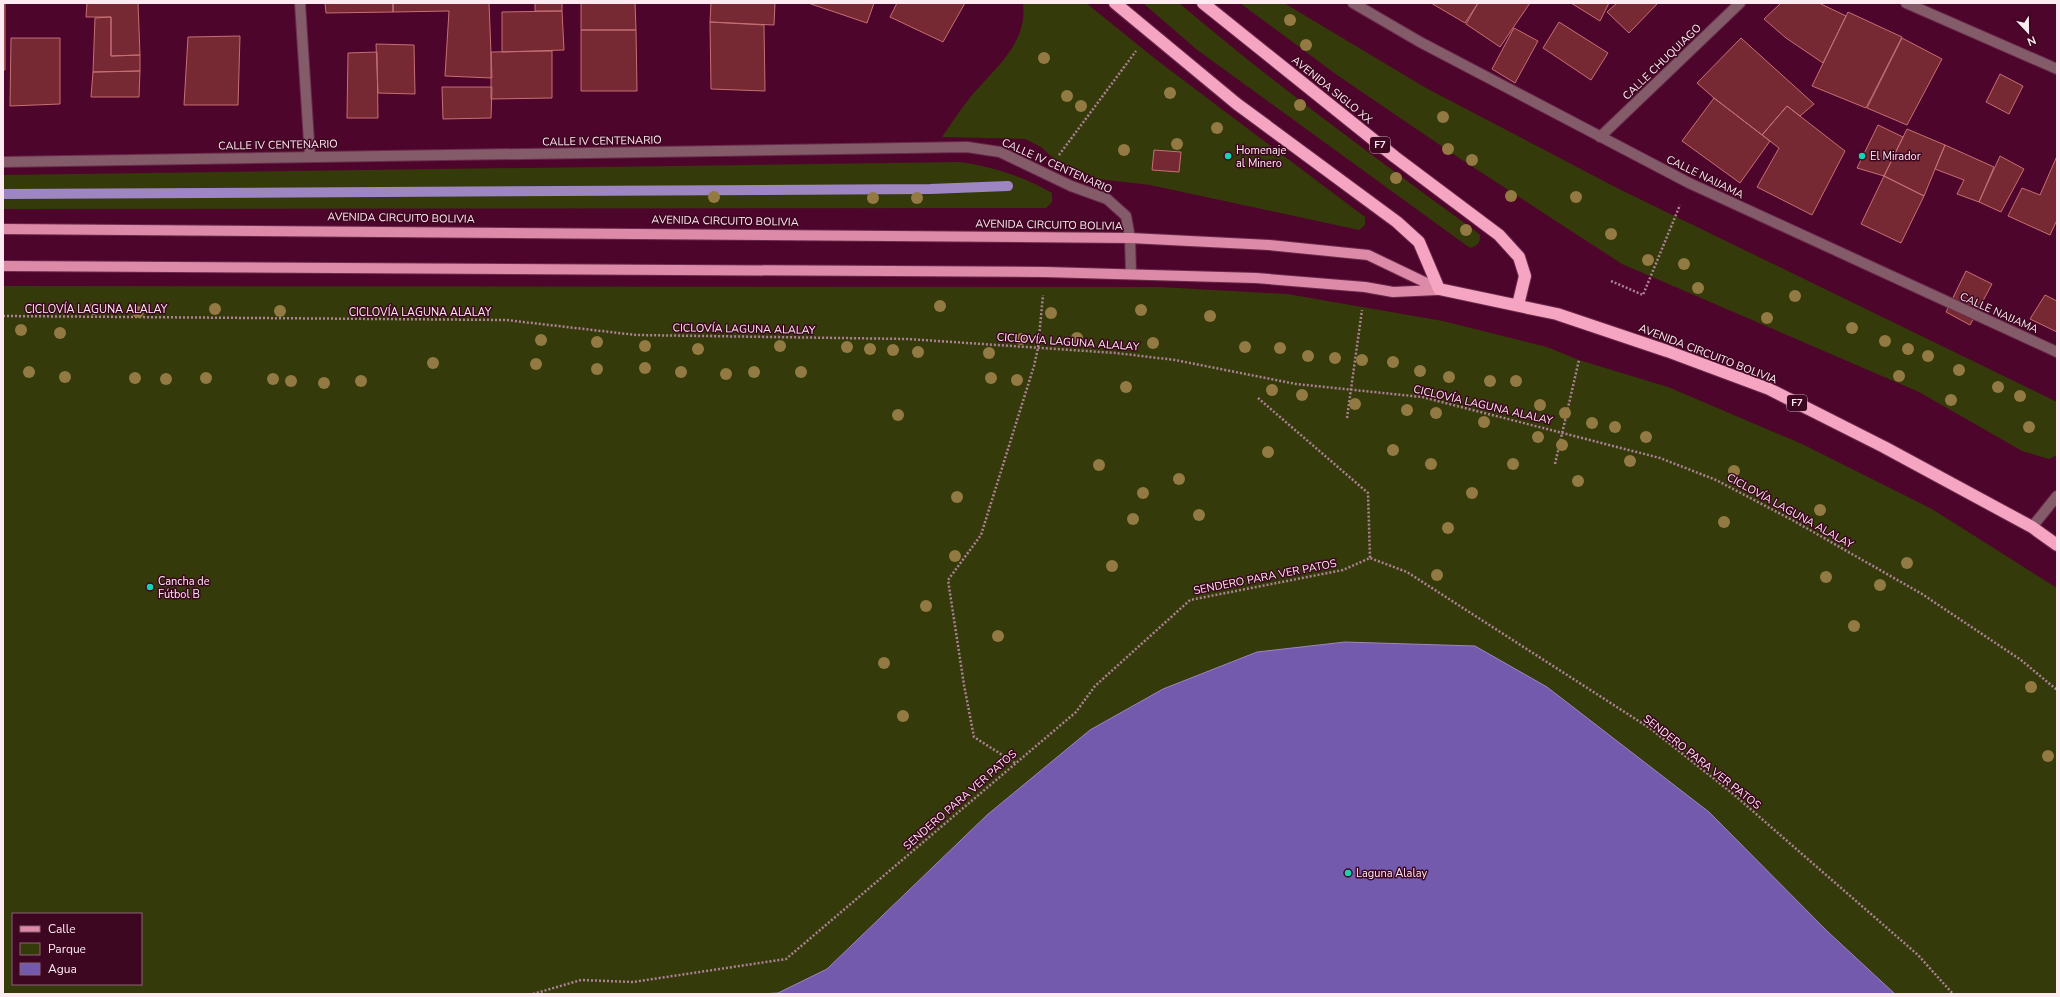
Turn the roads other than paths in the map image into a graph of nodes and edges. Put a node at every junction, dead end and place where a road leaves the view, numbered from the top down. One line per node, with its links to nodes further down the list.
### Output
1 (300, 3): 9 (street)
2 (1115, 3): 15 (highway)
3 (1203, 3): 16 (highway, AVENIDA SIGLO XX / F7)
4 (1353, 3): 8 (street, CALLE NAIJAMA)
5 (1740, 3): 8 (street, CALLE CHUQUIAGO)
6 (1906, 3): 7 (street)
7 (2057, 69)
8 (1600, 138): 17 (street, CALLE NAIJAMA)
9 (310, 157): 10 (street, CALLE IV CENTENARIO); 12 (street, CALLE IV CENTENARIO)
10 (3, 162)
11 (3, 229): 12 (main road, AVENIDA CIRCUITO BOLIVIA)
12 (1130, 238): 14 (street, CALLE IV CENTENARIO); 15 (main road, AVENIDA CIRCUITO BOLIVIA)
13 (3, 266): 14 (main road, AVENIDA CIRCUITO BOLIVIA)
14 (1131, 274): 15 (main road, AVENIDA CIRCUITO BOLIVIA)
15 (1438, 289): 16 (highway, AVENIDA CIRCUITO BOLIVIA / F7)
16 (1518, 305): 19 (highway, AVENIDA CIRCUITO BOLIVIA / F7)
17 (2057, 352)
18 (2057, 496): 19 (street)
19 (2032, 527): 20 (highway, AVENIDA CIRCUITO BOLIVIA / F7)
20 (2057, 545)

